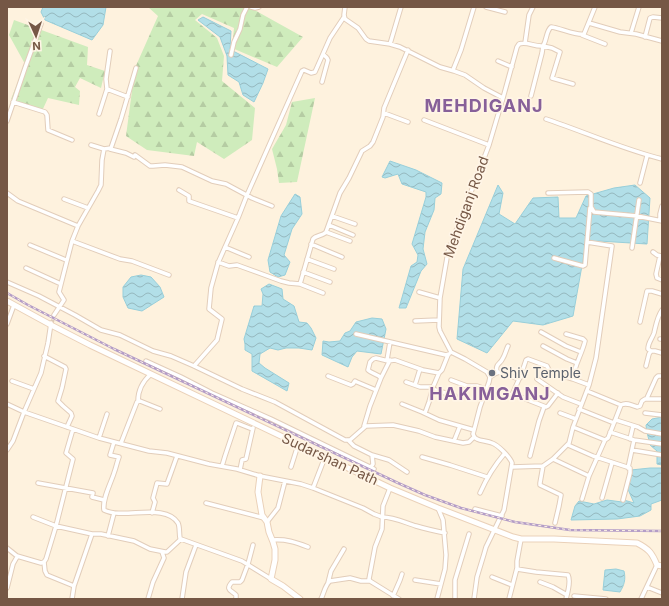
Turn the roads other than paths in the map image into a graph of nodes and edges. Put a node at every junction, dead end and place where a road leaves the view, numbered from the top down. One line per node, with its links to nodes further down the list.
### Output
1 (247, 7): 27 (street)
2 (251, 7): 3 (street)
3 (259, 7)
4 (345, 7): 12 (street)
5 (402, 7): 21 (street)
6 (474, 7): 31 (street)
7 (486, 7): 11 (street)
8 (533, 7): 20 (street)
9 (595, 7): 14 (street)
10 (640, 7): 16 (street)
11 (505, 12)
12 (344, 17): 21 (street); 26 (street)
13 (662, 18): 18 (street)
14 (589, 23): 16 (street); 17 (street)
15 (42, 24): 38 (street)
16 (631, 33): 18 (street)
17 (582, 35): 22 (street); 23 (street)
18 (645, 37): 19 (street)
19 (662, 41)
20 (525, 43): 23 (street); 29 (street, Mehdiganj Road)
21 (390, 44): 24 (street)
22 (605, 44)
23 (543, 46): 33 (street); 35 (street)
24 (408, 50): 31 (street); 39 (street)
25 (110, 51): 34 (street)
26 (323, 54): 32 (street); 56 (street)
27 (231, 55)
28 (498, 61): 29 (street)
29 (512, 67): 37 (street, Mehdiganj Road)
30 (136, 68): 36 (street)
31 (453, 70): 37 (street)
32 (322, 82)
33 (573, 84)
34 (107, 89): 36 (street); 40 (street)
35 (531, 96)
36 (128, 97): 49 (street)
37 (503, 98): 47 (street, Mehdiganj Road)
38 (14, 102): 43 (street); 45 (street)
39 (384, 113): 44 (street); 63 (street)
40 (99, 114)
41 (546, 119): 50 (street)
42 (424, 120): 47 (street)
43 (7, 121)
44 (408, 122)
45 (72, 140)
46 (91, 145): 48 (street)
47 (489, 145): 99 (street, Mehdiganj Road)
48 (104, 149): 49 (street); 62 (street)
49 (110, 149): 56 (street)
50 (647, 156): 51 (street); 52 (street)
51 (662, 159)
52 (640, 183)
53 (179, 190): 65 (street)
54 (7, 193): 69 (street)
55 (548, 193): 61 (street)
56 (247, 195): 59 (street); 65 (street)
57 (64, 199): 62 (street)
58 (639, 200): 64 (street)
59 (272, 206)
60 (662, 206): 66 (street)
61 (590, 207): 64 (street); 74 (street)
62 (88, 208): 69 (street)
63 (332, 216): 67 (street); 68 (street)
64 (637, 216): 66 (street); 78 (street)
65 (238, 218): 77 (street)
66 (661, 221)
67 (355, 224)
68 (329, 225): 70 (street); 71 (street)
69 (78, 226): 72 (street)
70 (326, 232): 73 (street); 75 (street)
71 (353, 235)
72 (72, 241): 85 (street); 90 (street)
73 (350, 241)
74 (587, 242): 83 (street); 141 (street)
75 (312, 244): 82 (street); 84 (street)
76 (30, 245): 85 (street)
77 (225, 247): 81 (street); 86 (street)
78 (632, 248)
79 (653, 252): 80 (street)
80 (661, 256): 91 (street)
81 (249, 257)
82 (342, 257)
83 (554, 258)
84 (307, 259): 88 (street); 89 (street)
85 (66, 260): 94 (street)
86 (218, 262): 95 (street); 124 (street)
87 (26, 268): 94 (street)
88 (334, 269)
89 (303, 272): 93 (street); 95 (street)
90 (169, 275)
91 (662, 280)
92 (7, 282): 102 (street)
93 (330, 282)
94 (61, 284): 102 (street)
95 (300, 284): 97 (street)
96 (419, 292): 99 (street)
97 (324, 293)
98 (662, 294): 107 (street)
99 (440, 298): 105 (street, Mehdiganj Road)
100 (7, 301): 101 (main road, Sudarshan Path)
101 (14, 305): 108 (street); 109 (main road, Sudarshan Path)
102 (59, 307): 104 (street); 124 (street)
103 (662, 310): 116 (street)
104 (54, 315)
105 (439, 320): 106 (street); 119 (street, Mehdiganj Road)
106 (415, 321)
107 (640, 322)
108 (7, 324)
109 (51, 324): 120 (street); 129 (main road, Sudarshan Path)
110 (541, 332): 117 (street)
111 (356, 334): 113 (street)
112 (566, 334): 117 (street)
113 (390, 342): 119 (street); 121 (street)
114 (508, 346): 128 (street)
115 (543, 346): 123 (street)
116 (651, 351): 118 (street); 125 (street)
117 (581, 352): 123 (street)
118 (662, 353)
119 (449, 354): 127 (street); 132 (street)
120 (44, 356): 143 (street); 175 (street)
121 (389, 360): 126 (street); 133 (street); 133 (street)
122 (146, 361): 195 (street)
123 (577, 363): 136 (street)
124 (194, 366): 183 (street)
125 (646, 366)
126 (420, 369): 127 (street); 140 (street)
127 (439, 373): 142 (street)
128 (497, 373): 132 (street); 134 (street)
129 (151, 374): 153 (street); 167 (main road, Sudarshan Path)
130 (328, 376): 145 (street)
131 (662, 376): 151 (street)
132 (490, 377): 144 (street)
133 (381, 378): 145 (street)
134 (519, 379): 136 (street); 147 (street)
135 (537, 379): 148 (street)
136 (573, 379): 141 (street)
137 (451, 380): 144 (street)
138 (12, 381): 143 (street)
139 (406, 382): 140 (street)
140 (415, 385): 142 (street)
141 (589, 386): 146 (street)
142 (432, 388): 149 (street); 162 (street)
143 (34, 389): 161 (street)
144 (486, 389): 178 (street)
145 (376, 390): 172 (street)
146 (587, 391): 156 (street); 157 (street)
147 (504, 393)
148 (558, 393): 156 (street); 158 (street)
149 (456, 396)
150 (518, 396): 158 (street)
151 (647, 398): 152 (street); 157 (street)
152 (662, 398)
153 (138, 401): 159 (street); 188 (street)
154 (7, 404): 161 (street)
155 (402, 404): 162 (street)
156 (581, 404): 160 (street)
157 (621, 405): 169 (street)
158 (544, 407): 198 (street)
159 (160, 409)
160 (579, 409): 168 (street); 169 (street)
161 (24, 412): 175 (street); 192 (street)
162 (424, 413): 173 (street)
163 (560, 413): 168 (street)
164 (646, 413): 166 (street)
165 (107, 414): 182 (street)
166 (662, 415)
167 (245, 419): 170 (street); 171 (main road, Sudarshan Path)
168 (576, 420): 176 (street)
169 (615, 422): 174 (street); 179 (street)
170 (244, 425): 171 (street); 204 (street)
171 (253, 426): 190 (main road, Sudarshan Path); 209 (street)
172 (364, 426): 183 (street); 186 (street)
173 (460, 426): 178 (street); 186 (street)
174 (634, 426): 180 (street); 185 (street)
175 (67, 427): 177 (street)
176 (573, 427): 184 (street); 191 (street)
177 (73, 429): 182 (street); 216 (street)
178 (474, 430): 181 (street)
179 (610, 432): 184 (street); 185 (street)
180 (662, 434)
181 (474, 437): 186 (street); 194 (street)
182 (99, 438): 187 (street)
183 (348, 440): 195 (street)
184 (605, 440): 201 (street)
185 (632, 440): 189 (street); 193 (street)
186 (454, 441)
187 (114, 442): 188 (street); 222 (street)
188 (121, 443): 197 (street)
189 (662, 444)
190 (298, 445): 199 (main road, Sudarshan Path); 205 (street)
191 (568, 445): 201 (street); 202 (street)
192 (7, 450)
193 (632, 450): 196 (street); 208 (street)
194 (505, 453): 207 (street); 213 (street)
195 (372, 455): 210 (street)
196 (662, 455)
197 (177, 456): 204 (street); 228 (street)
198 (530, 456)
199 (325, 457): 217 (street); 218 (main road, Sudarshan Path)
200 (422, 457): 213 (street)
201 (598, 458): 203 (street); 212 (street)
202 (553, 459): 206 (street); 212 (street)
203 (612, 463): 208 (street); 220 (street)
204 (222, 466): 209 (street)
205 (290, 466)
206 (543, 466): 207 (street); 235 (street)
207 (512, 467): 230 (street)
208 (628, 468): 223 (street)
209 (240, 470): 211 (street)
210 (407, 472)
211 (260, 476): 214 (street); 233 (main road)
212 (590, 476): 221 (street)
213 (487, 477): 219 (street)
214 (285, 481): 217 (street); 233 (street)
215 (38, 483): 216 (street)
216 (65, 487): 222 (street); 236 (street)
217 (313, 488): 232 (street)
218 (390, 488): 225 (main road, Sudarshan Path); 232 (street)
219 (480, 493)
220 (602, 498)
221 (582, 499)
222 (104, 500): 227 (street)
223 (623, 500)
224 (206, 503): 233 (street)
225 (438, 508): 229 (main road, Sudarshan Path); 234 (street)
226 (475, 509): 230 (street)
227 (114, 512): 228 (street); 241 (street)
228 (152, 513): 243 (street)
229 (452, 514): 234 (street); 237 (main road, Sudarshan Path)
230 (502, 516): 237 (street)
231 (33, 517): 236 (street)
232 (382, 517): 238 (street); 260 (street)
233 (266, 520): 244 (main road)
234 (444, 520): 238 (street)
235 (555, 523)
236 (56, 526): 239 (street); 252 (street)
237 (495, 530): 242 (main road, Sudarshan Path); 281 (street)
238 (445, 533): 263 (street)
239 (92, 534): 241 (street); 265 (street)
240 (469, 534): 280 (street)
241 (108, 536): 250 (street)
242 (521, 539): 254 (main road, Sudarshan Path); 255 (street)
243 (182, 540): 245 (street); 250 (street)
244 (272, 540): 247 (street); 258 (main road)
245 (196, 545): 253 (street); 274 (street)
246 (253, 545): 253 (street)
247 (308, 547)
248 (7, 548): 251 (street)
249 (344, 549): 262 (street)
250 (162, 552): 273 (street)
251 (17, 556): 252 (street); 267 (street)
252 (44, 562): 265 (street)
253 (248, 564): 258 (street); 275 (street)
254 (660, 566): 266 (street)
255 (517, 568): 264 (street); 271 (street)
256 (402, 574): 269 (street)
257 (492, 577): 264 (street)
258 (271, 579): 276 (main road)
259 (415, 580): 263 (street)
260 (370, 581): 262 (street); 269 (street)
261 (540, 582): 271 (street)
262 (328, 583): 277 (street)
263 (441, 584): 279 (street)
264 (512, 585): 282 (street)
265 (74, 586): 272 (street)
266 (647, 587): 268 (street); 284 (street)
267 (7, 588)
268 (662, 593)
269 (394, 596): 278 (street)
270 (574, 596): 283 (street)
271 (567, 597)
272 (72, 599)
273 (148, 599)
274 (182, 599)
275 (236, 599)
276 (300, 599)
277 (321, 599)
278 (399, 599)
279 (437, 599)
280 (455, 599)
281 (474, 599)
282 (508, 599)
283 (606, 599)
284 (641, 599)

